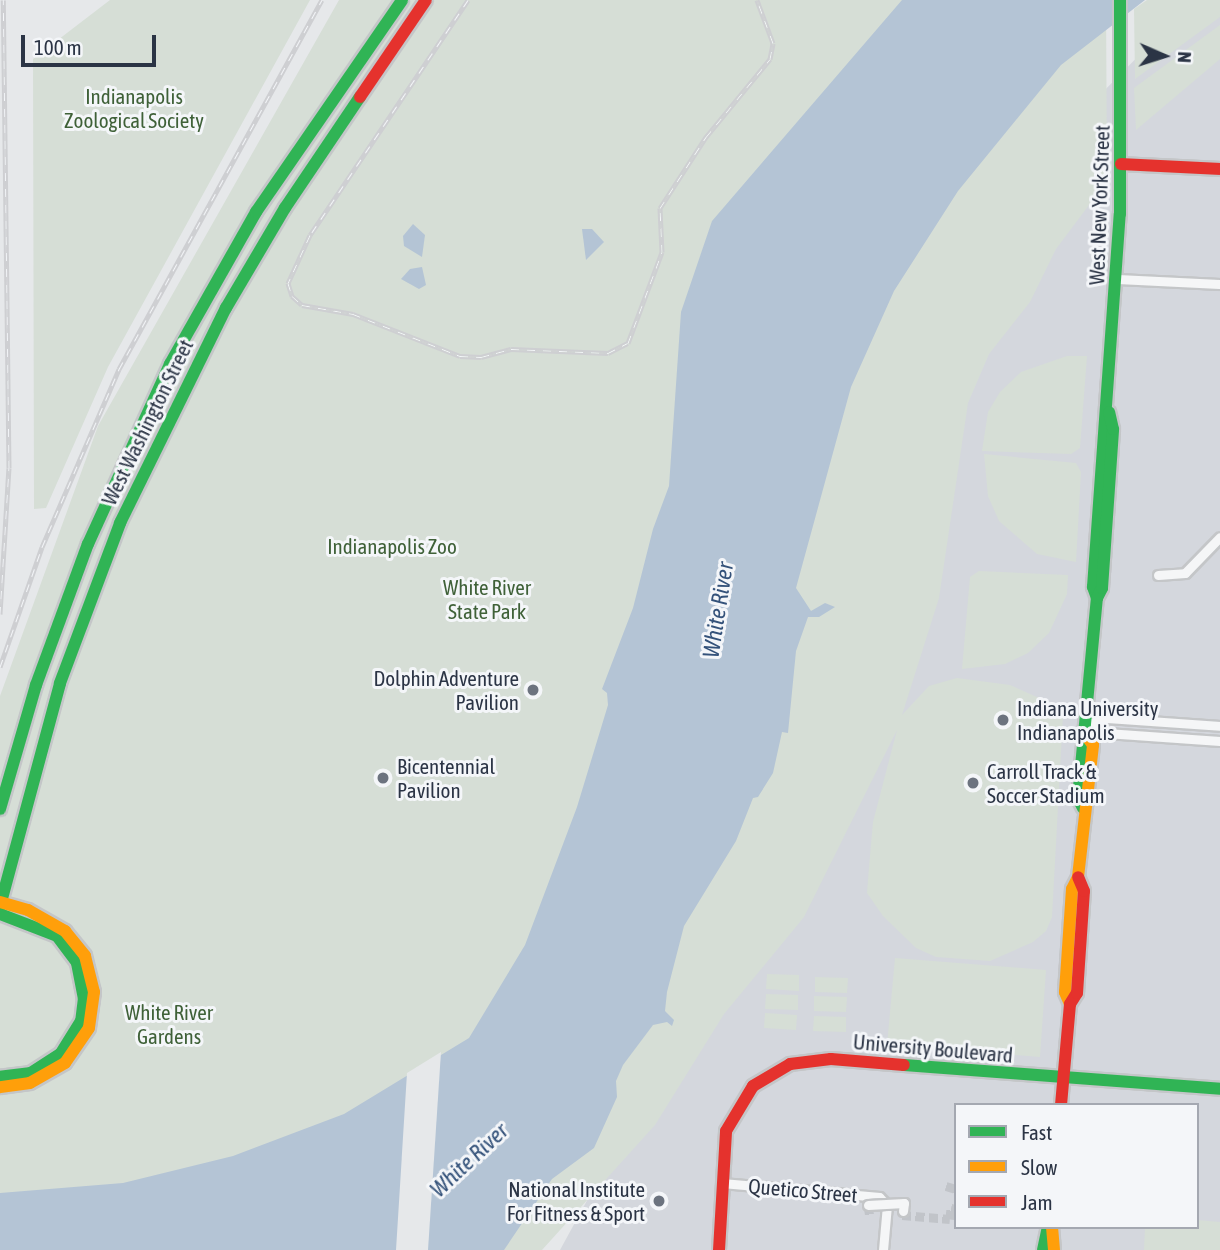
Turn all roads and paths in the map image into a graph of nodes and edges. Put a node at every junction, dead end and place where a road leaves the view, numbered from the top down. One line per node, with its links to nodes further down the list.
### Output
1 (401, 0): 13 (main road, West Washington Street)
2 (426, 0): 14 (main road, West Washington Street)
3 (1120, 0): 4 (main road, West New York Street)
4 (1121, 164): 5 (main road); 6 (main road, West New York Street)
5 (1220, 169)
6 (1116, 279): 7 (street); 11 (main road, West New York Street)
7 (1220, 284)
8 (1220, 537): 9 (street)
9 (1158, 575)
10 (1220, 726): 11 (street)
11 (1091, 729): 12 (street); 17 (main road, West New York Street)
12 (1220, 741)
13 (0, 809)
14 (0, 903): 18 (main road)
15 (0, 914): 16 (main road)
16 (0, 1077)
17 (1063, 1077): 19 (main road, University Boulevard); 20 (main road, West New York Street); 21 (main road, University Boulevard)
18 (0, 1087)
19 (1220, 1088)
20 (1061, 1103)
21 (722, 1183): 26 (main road, University Boulevard); 27 (street, Quetico Street)
22 (868, 1205): 23 (street, bridge)
23 (903, 1211)
24 (1049, 1229): 28 (main road)
25 (1050, 1229): 29 (main road)
26 (719, 1250)
27 (883, 1250)
28 (1043, 1250)
29 (1054, 1250)

